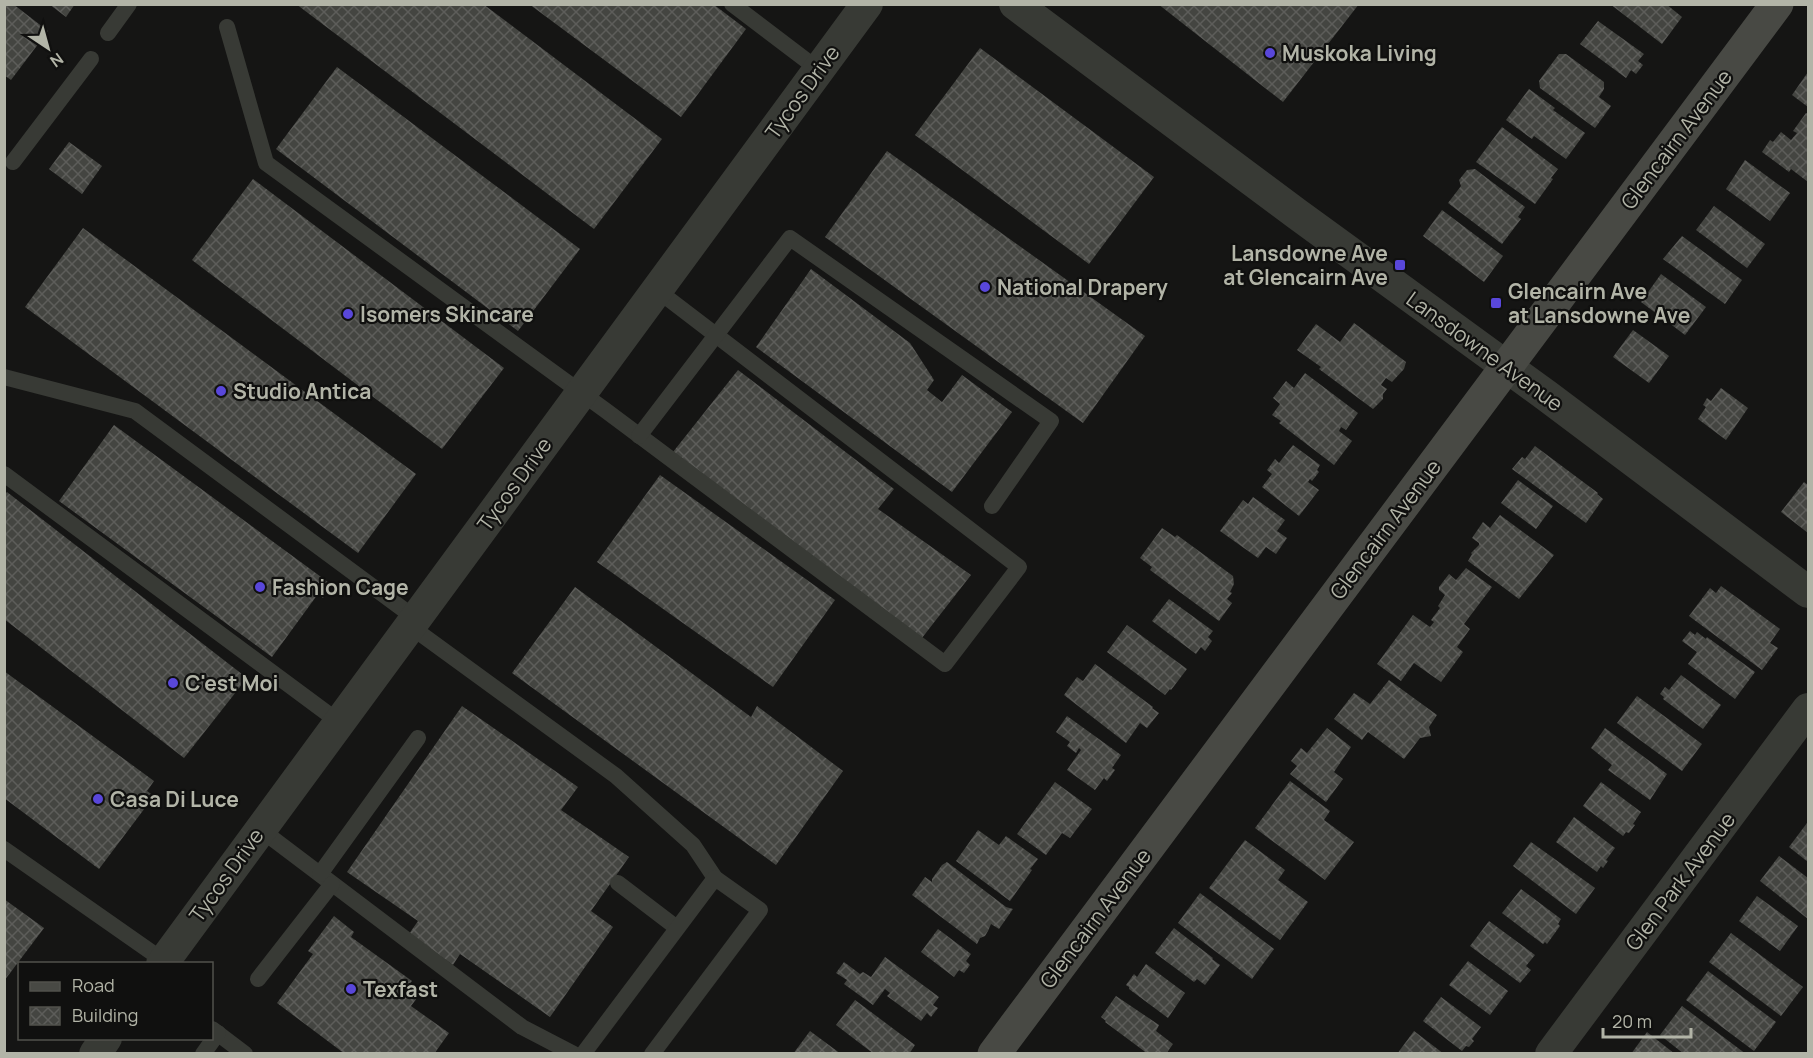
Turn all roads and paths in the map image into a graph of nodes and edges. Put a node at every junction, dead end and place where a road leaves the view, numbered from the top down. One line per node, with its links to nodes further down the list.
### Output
1 (129, 4): 7 (lane)
2 (732, 4): 9 (lane)
3 (867, 4): 9 (street, Tycos Drive)
4 (1015, 4): 13 (street, Lansdowne Avenue)
5 (1777, 4): 13 (street, Glencairn Avenue)
6 (227, 27): 15 (lane)
7 (108, 33)
8 (91, 59): 10 (lane)
9 (819, 70): 11 (street, Tycos Drive)
10 (7, 164)
11 (657, 291): 12 (lane); 15 (street, Tycos Drive)
12 (716, 335): 16 (lane); 16 (lane); 18 (lane)
13 (1506, 366): 19 (street, Lansdowne Avenue); 39 (street, Glencairn Avenue)
14 (4, 377): 20 (lane)
15 (581, 393): 16 (lane); 20 (street, Tycos Drive)
16 (639, 436)
17 (4, 474): 22 (lane)
18 (992, 506)
19 (1809, 592)
20 (412, 622): 22 (street, Tycos Drive); 26 (lane)
21 (1809, 709): 40 (street, Glen Park Avenue)
22 (339, 722): 24 (street, Tycos Drive)
23 (418, 738): 27 (lane)
24 (260, 829): 27 (lane); 30 (street, Tycos Drive)
25 (4, 849): 30 (lane)
26 (715, 878): 29 (lane); 38 (lane)
27 (326, 879): 31 (lane); 36 (lane)
28 (618, 883): 29 (lane)
29 (677, 928): 37 (lane)
30 (163, 962)
31 (258, 979)
32 (215, 1031): 35 (lane)
33 (105, 1040): 34 (street)
34 (95, 1053)
35 (245, 1053)
36 (574, 1053)
37 (583, 1053)
38 (652, 1053)
39 (994, 1053)
40 (1551, 1053)

